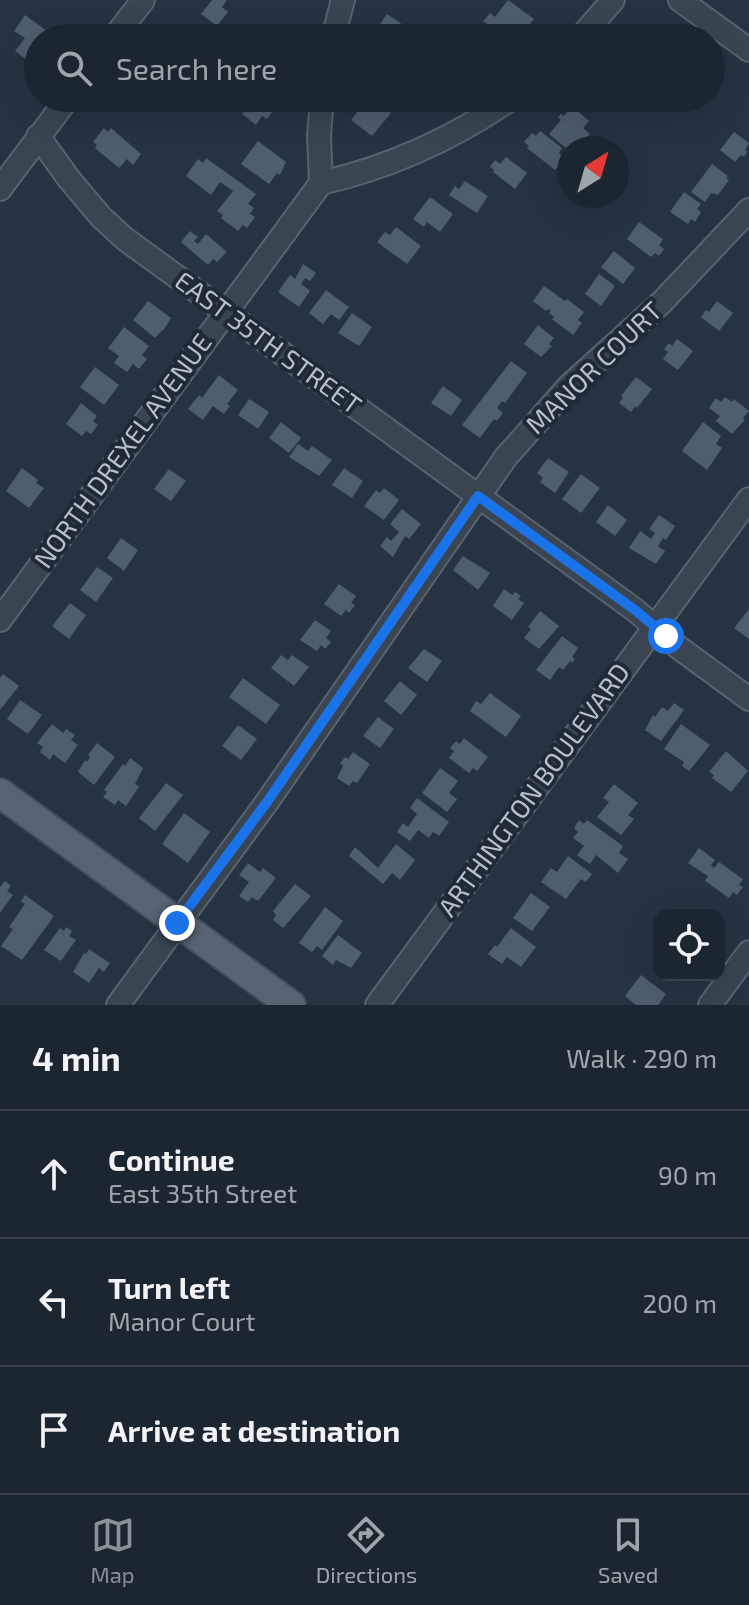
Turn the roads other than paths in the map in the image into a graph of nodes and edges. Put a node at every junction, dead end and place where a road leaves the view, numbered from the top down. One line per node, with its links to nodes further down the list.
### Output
1 (143, 0): 5 (street)
2 (343, 0): 6 (street)
3 (613, 0): 7 (street)
4 (680, 0): 8 (street)
5 (125, 24)
6 (337, 24)
7 (592, 24)
8 (713, 24)
9 (725, 33): 10 (street)
10 (749, 50)
11 (57, 112): 14 (street)
12 (321, 112): 15 (street)
13 (491, 112): 15 (street)
14 (38, 136): 16 (street); 18 (street, EAST 35TH STREET)
15 (321, 183): 18 (street, NORTH DREXEL AVENUE)
16 (0, 189)
17 (749, 210): 19 (street, MANOR COURT)
18 (225, 312): 19 (street, EAST 35TH STREET); 21 (street, NORTH DREXEL AVENUE)
19 (478, 496): 22 (street, EAST 35TH STREET); 25 (street, MANOR COURT)
20 (749, 499): 22 (street, ARTHINGTON BOULEVARD)
21 (0, 620)
22 (654, 626): 23 (street, EAST 35TH STREET); 29 (street, ARTHINGTON BOULEVARD)
23 (749, 699)
24 (0, 793): 25 (main road)
25 (177, 923): 27 (street, MANOR COURT); 28 (main road)
26 (749, 952): 30 (street)
27 (118, 1005)
28 (291, 1005)
29 (377, 1005)
30 (710, 1005)

